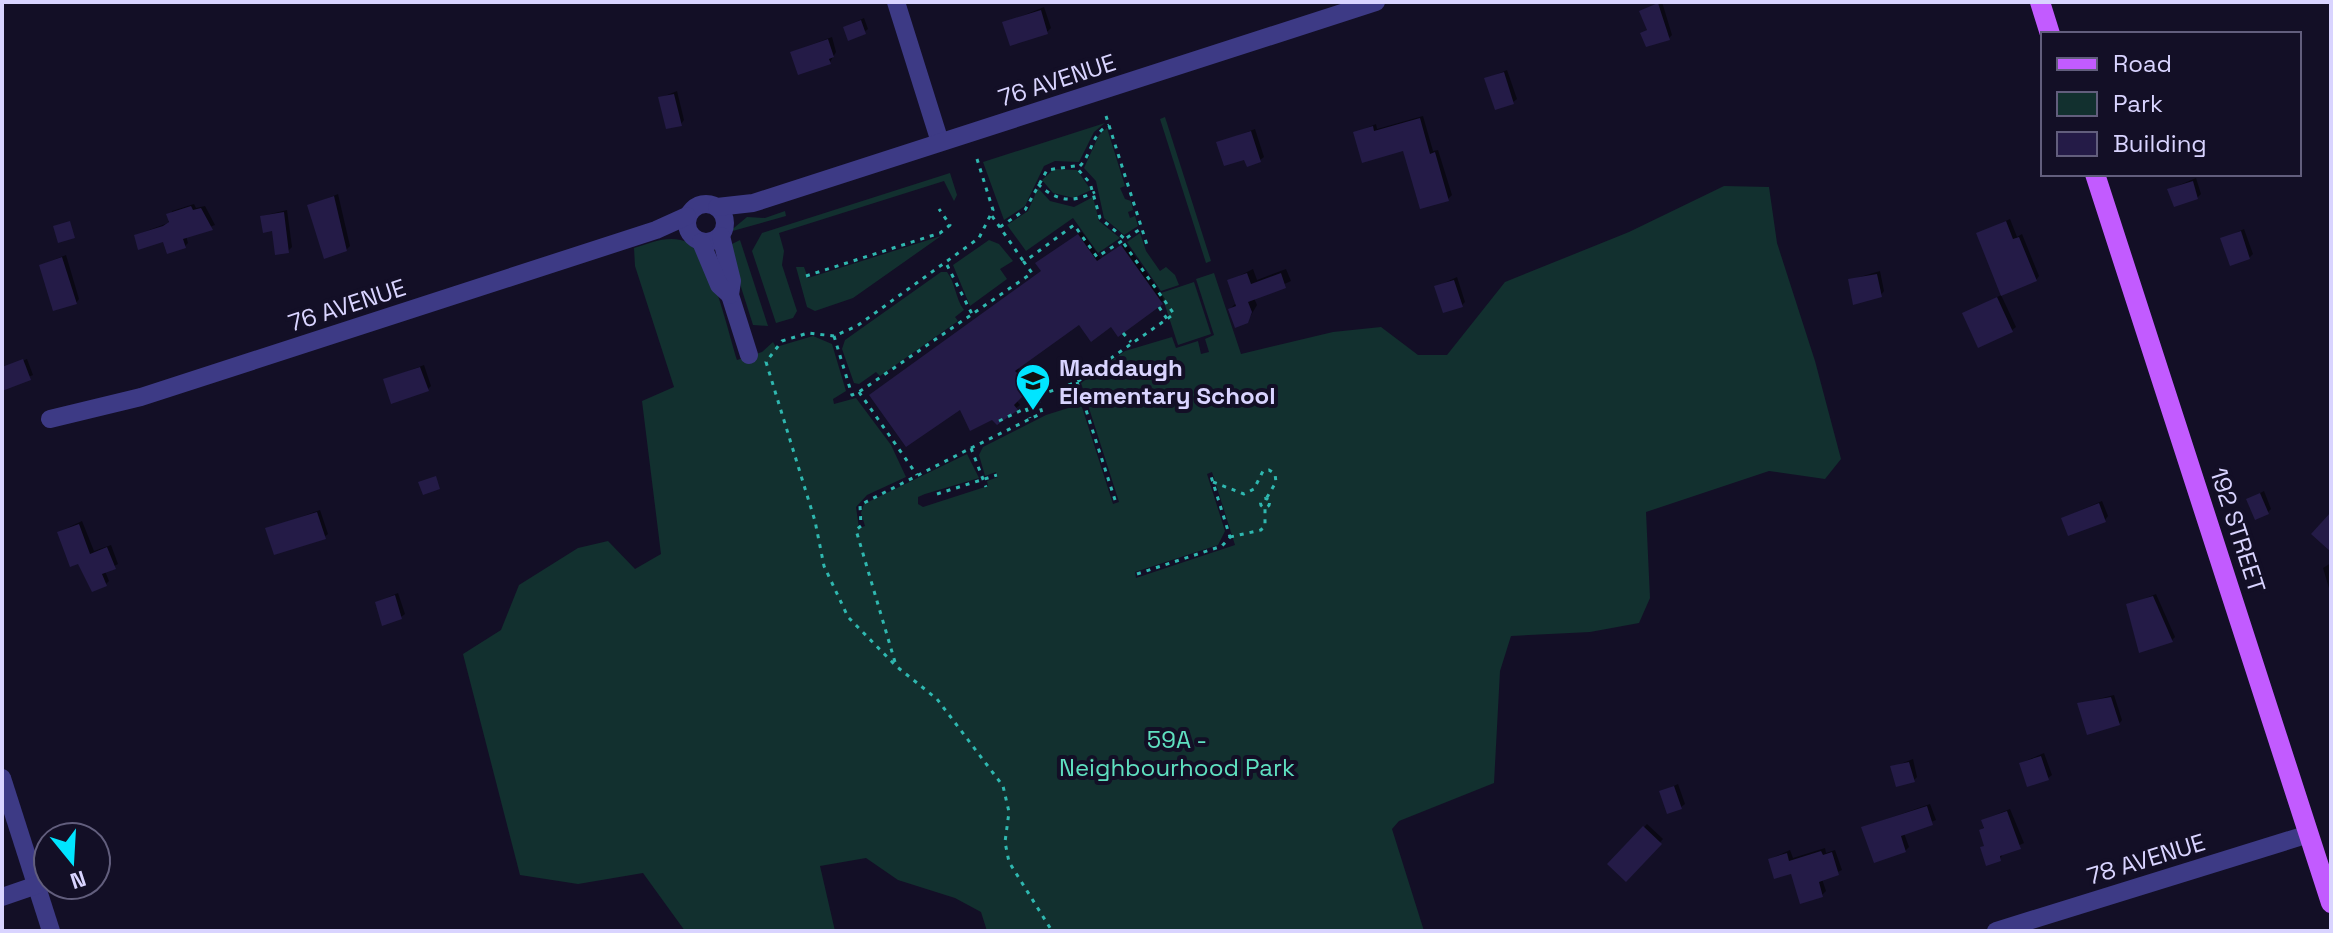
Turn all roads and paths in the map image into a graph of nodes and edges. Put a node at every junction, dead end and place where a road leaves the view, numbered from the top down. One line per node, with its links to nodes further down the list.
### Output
1 (896, 2): 7 (street)
2 (1376, 2): 7 (street, 76 AVENUE)
3 (2040, 2): 4 (main road)
4 (2049, 32)
5 (1106, 116): 6 (path)
6 (1109, 125): 9 (path); 17 (path)
7 (940, 142): 15 (street, 76 AVENUE)
8 (977, 159): 14 (path)
9 (1079, 167): 11 (path); 12 (path)
10 (2096, 176): 50 (main road, 192 STREET)
11 (1037, 183): 12 (path); 16 (path)
12 (1095, 192): 19 (path)
13 (939, 209): 23 (path)
14 (991, 215): 16 (path); 22 (path)
15 (721, 221): 18 (street); 18 (street); 24 (street)
16 (1000, 227): 21 (path)
17 (1142, 228): 19 (path); 20 (path)
18 (692, 230): 24 (street); 34 (street, 76 AVENUE)
19 (1124, 240): 21 (path); 27 (path)
20 (1148, 248)
21 (1024, 262): 26 (path)
22 (946, 265): 26 (path); 29 (path)
23 (806, 276)
24 (730, 295): 31 (street)
25 (1159, 307): 27 (path)
26 (972, 314): 33 (path)
27 (1167, 319): 30 (path)
28 (1123, 333): 30 (path)
29 (834, 336): 33 (path); 48 (path)
30 (1132, 343): 32 (path)
31 (749, 355)
32 (1077, 382): 35 (path); 45 (path)
33 (859, 392): 39 (path)
34 (50, 419)
35 (1031, 419): 36 (path); 37 (path)
36 (999, 421)
37 (971, 448): 39 (path); 41 (path)
38 (1210, 473): 42 (path)
39 (917, 475): 48 (path)
40 (997, 475): 41 (path)
41 (983, 479): 43 (path); 44 (path)
42 (1213, 482): 46 (path); 46 (path)
43 (986, 487)
44 (937, 494)
45 (1116, 503)
46 (1230, 537): 47 (path)
47 (1137, 574)
48 (896, 666): 57 (path)
49 (2, 778): 51 (street)
50 (2309, 834): 55 (main road, 192 STREET); 58 (street, 78 AVENUE)
51 (32, 870)
52 (32, 887): 53 (street)
53 (2, 897)
54 (42, 901): 56 (street)
55 (2331, 903)
56 (51, 931)
57 (1052, 931)
58 (1996, 931)

